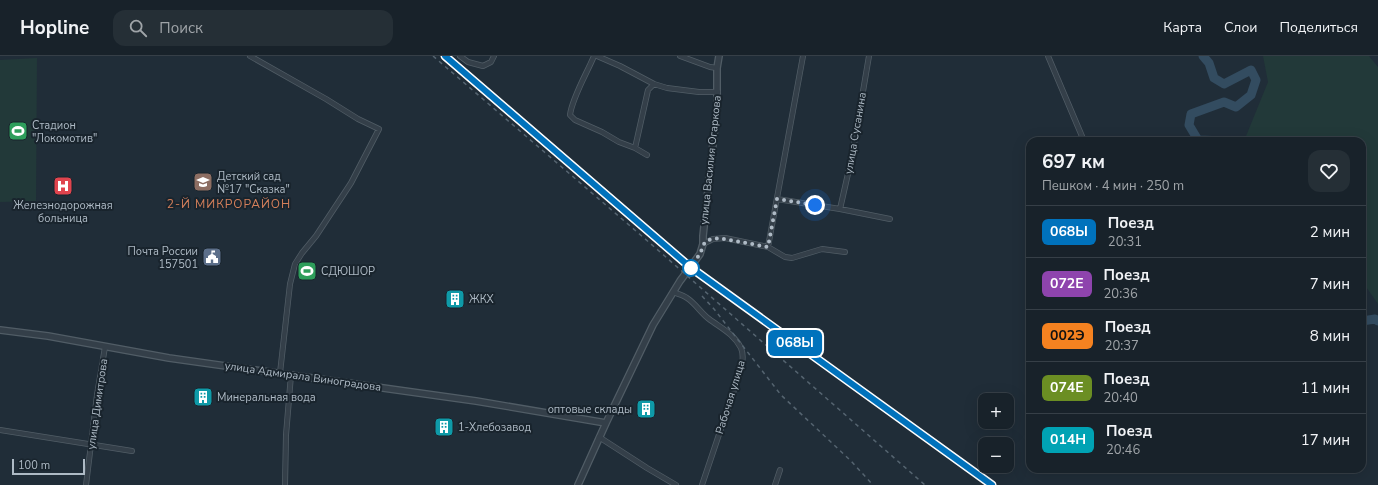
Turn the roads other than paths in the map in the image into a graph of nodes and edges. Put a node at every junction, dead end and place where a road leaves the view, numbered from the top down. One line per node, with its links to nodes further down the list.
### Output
1 (250, 56): 25 (street)
2 (460, 56): 3 (street)
3 (494, 56)
4 (596, 56): 11 (street); 14 (street)
5 (680, 56): 10 (street)
6 (719, 56): 10 (street, улица Василия Огаркова)
7 (803, 56): 16 (street)
8 (869, 56): 17 (street, улица Сусанина)
9 (1048, 56): 13 (street)
10 (717, 68): 12 (street, улица Василия Огаркова)
11 (654, 84): 12 (street); 14 (street)
12 (718, 92): 19 (street, улица Василия Огаркова)
13 (1082, 137)
14 (635, 148): 15 (street)
15 (647, 155)
16 (777, 199): 17 (street); 20 (street)
17 (840, 209): 18 (street)
18 (890, 219)
19 (704, 244): 20 (street); 22 (street, улица Василия Огаркова)
20 (768, 247): 21 (street)
21 (845, 252)
22 (673, 292): 27 (street, улица Василия Огаркова); 37 (street, Рабочая улица)
23 (0, 330): 24 (street, улица Адмирала Виноградова)
24 (105, 347): 25 (street, улица Адмирала Виноградова); 30 (street, улица Димитрова)
25 (280, 373): 26 (street, улица Адмирала Виноградова)
26 (291, 375): 27 (street, улица Адмирала Виноградова); 34 (street)
27 (606, 423): 29 (street, улица Василия Огаркова)
28 (0, 430): 30 (street)
29 (600, 438): 35 (street, улица Василия Огаркова); 36 (street)
30 (91, 444): 31 (street); 33 (street, улица Димитрова)
31 (132, 451)
32 (780, 470): 38 (street)
33 (86, 485)
34 (285, 485)
35 (578, 485)
36 (676, 485)
37 (702, 485)
38 (775, 485)

